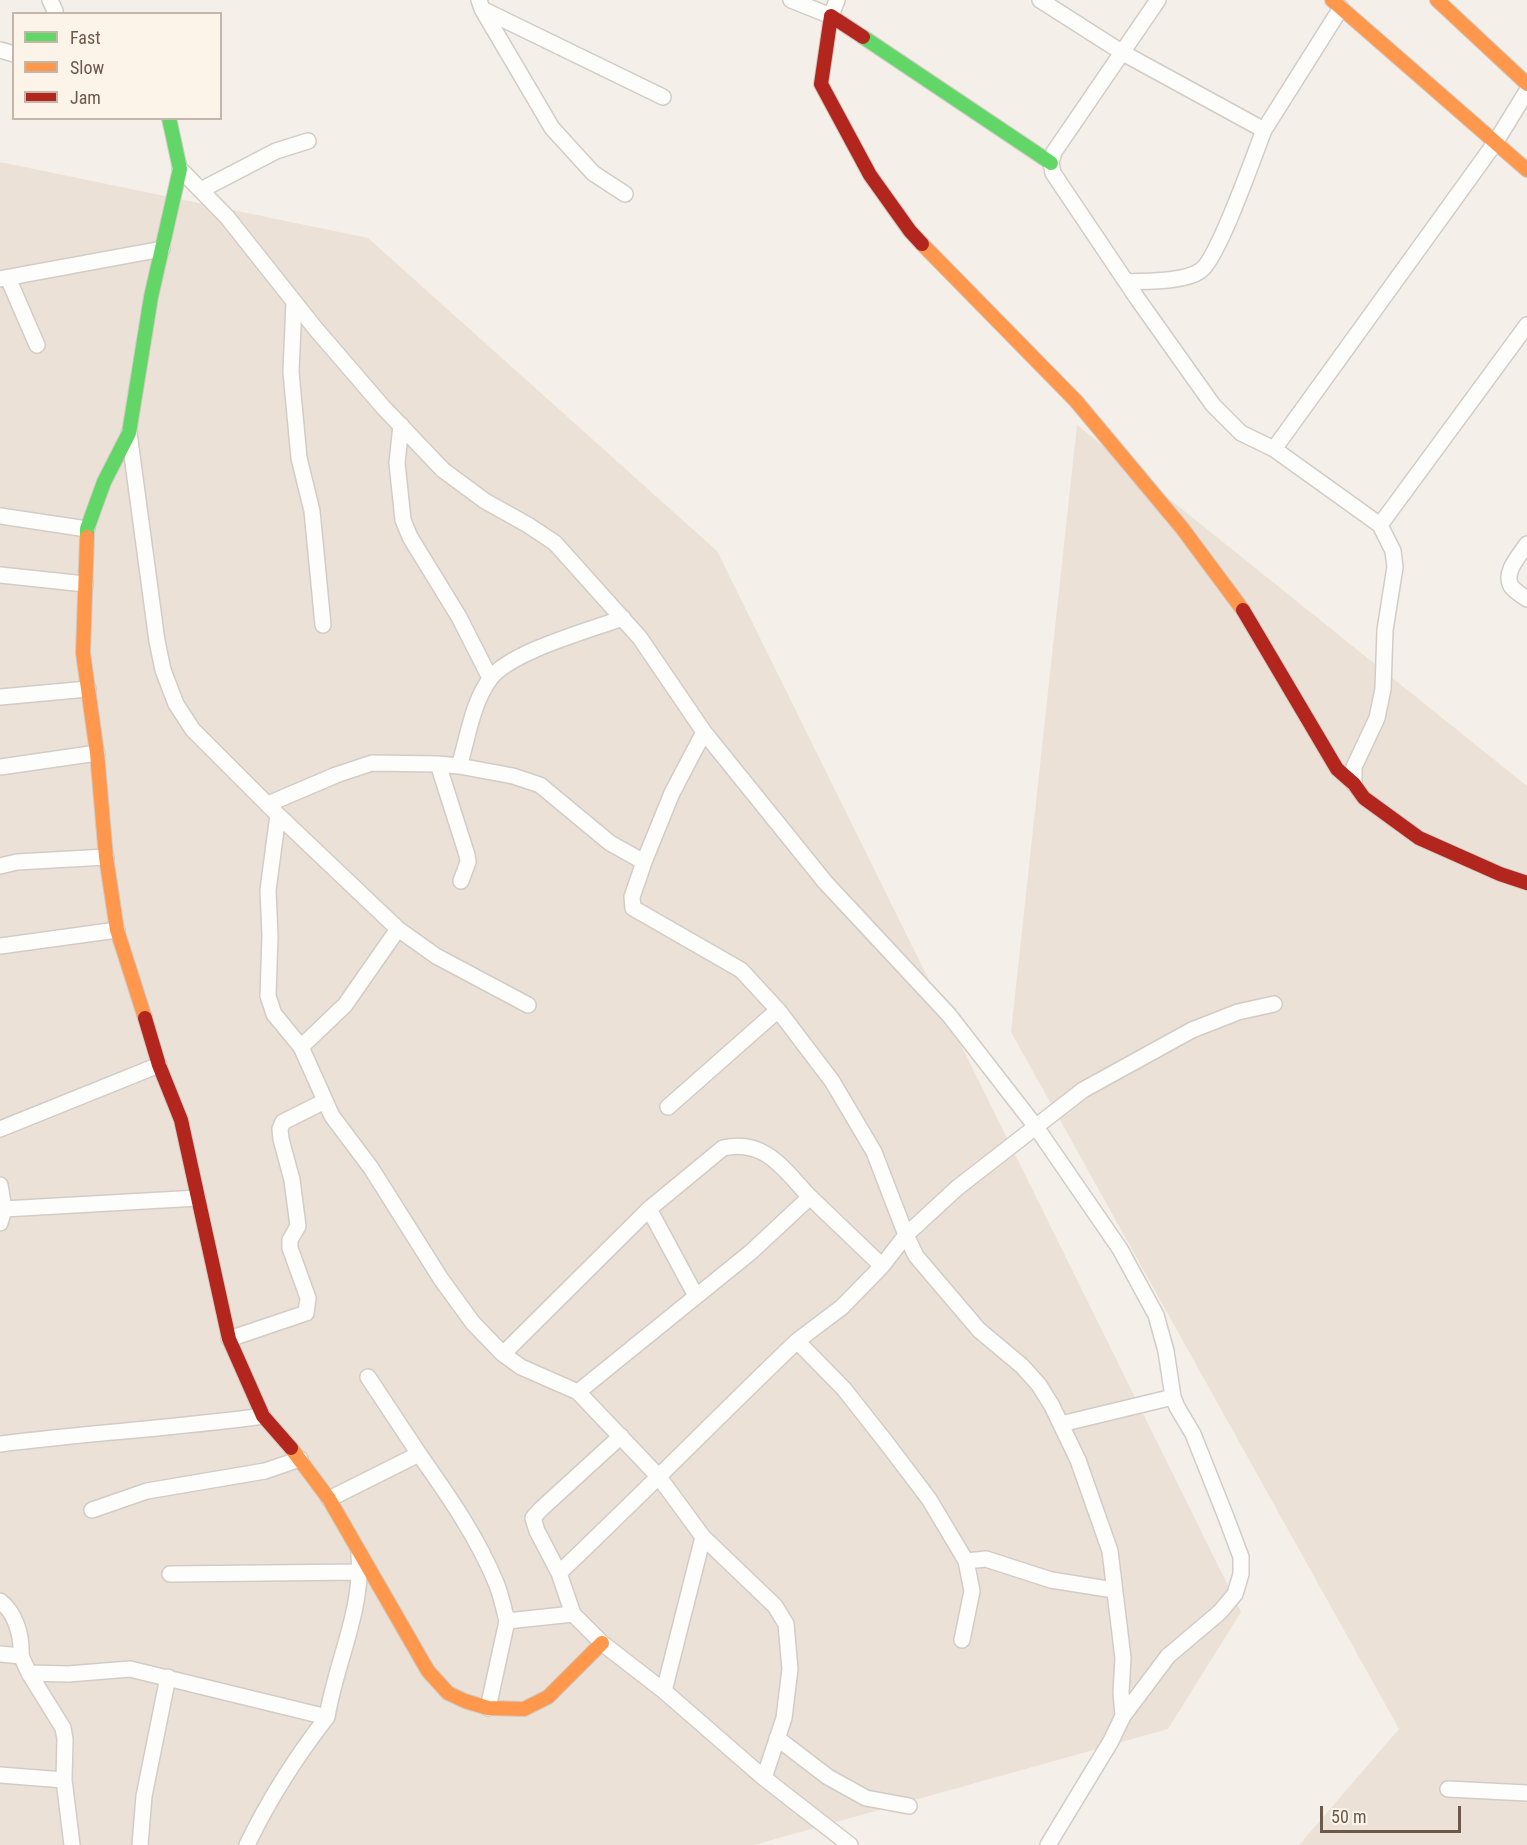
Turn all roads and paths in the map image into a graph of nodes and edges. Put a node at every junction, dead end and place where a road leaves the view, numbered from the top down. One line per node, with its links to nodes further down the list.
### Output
1 (791, 0): 8 (street)
2 (837, 0): 8 (street)
3 (1040, 0): 9 (street)
4 (1158, 0): 9 (street)
5 (1437, 0): 10 (street)
6 (1336, 4): 14 (street); 16 (street)
7 (480, 5): 12 (street); 21 (street)
8 (831, 16): 17 (street); 48 (street)
9 (1123, 53): 14 (street); 17 (street)
10 (1527, 84)
11 (1527, 91): 16 (street)
12 (663, 97)
13 (169, 120): 18 (street)
14 (1264, 130): 24 (street)
15 (308, 141): 20 (street)
16 (1495, 142): 19 (street); 30 (street)
17 (1051, 163): 24 (street)
18 (180, 168): 20 (street); 22 (street)
19 (1527, 170)
20 (201, 190): 25 (street)
21 (625, 194)
22 (162, 249): 23 (street); 29 (street)
23 (4, 278): 27 (street)
24 (1127, 282): 30 (street)
25 (294, 302): 28 (street); 39 (street)
26 (1527, 325): 32 (street)
27 (37, 345)
28 (401, 425): 38 (street); 40 (street)
29 (129, 433): 33 (street); 49 (street)
30 (1274, 449): 32 (street)
31 (0, 516): 33 (street)
32 (1380, 525): 48 (street)
33 (87, 529): 36 (street)
34 (1527, 544): 37 (street)
35 (0, 575): 36 (street)
36 (85, 584): 41 (street)
37 (1527, 599)
38 (623, 618): 40 (street); 43 (street)
39 (323, 625)
40 (490, 678): 46 (street)
41 (88, 689): 42 (street); 44 (street)
42 (0, 697)
43 (704, 732): 51 (street); 65 (street)
44 (97, 753): 47 (street); 50 (street)
45 (438, 764): 46 (street); 49 (street); 53 (street)
46 (459, 766): 51 (street)
47 (0, 767)
48 (1354, 784): 54 (street)
49 (273, 809): 55 (street); 61 (street)
50 (106, 857): 52 (street); 56 (street)
51 (644, 862): 60 (street)
52 (0, 866)
53 (461, 882)
54 (1527, 882)
55 (398, 929): 59 (street); 61 (street)
56 (117, 930): 57 (street); 62 (street)
57 (0, 946)
58 (1274, 1004): 65 (street)
59 (528, 1005)
60 (778, 1010): 64 (street); 72 (street)
61 (301, 1047): 63 (street)
62 (159, 1065): 66 (street); 69 (street)
63 (325, 1101): 75 (street); 77 (street)
64 (668, 1107)
65 (1036, 1127): 72 (street); 80 (street)
66 (0, 1129)
67 (0, 1185): 71 (street)
68 (810, 1197): 70 (street); 73 (street); 74 (street)
69 (198, 1198): 71 (street); 75 (street)
70 (649, 1209): 74 (street); 77 (street)
71 (2, 1216)
72 (906, 1235): 73 (street); 82 (street)
73 (882, 1266): 76 (street)
74 (696, 1296): 79 (street)
75 (229, 1339): 81 (street)
76 (797, 1341): 87 (street); 92 (street)
77 (503, 1354): 79 (street)
78 (368, 1377): 85 (street)
79 (578, 1392): 83 (street)
80 (1173, 1397): 82 (street); 108 (street)
81 (263, 1416): 84 (street); 86 (street)
82 (1061, 1424): 96 (street)
83 (621, 1436): 87 (street); 94 (street)
84 (0, 1444)
85 (419, 1454): 88 (street); 99 (street)
86 (300, 1459): 88 (street); 89 (street)
87 (659, 1477): 90 (street); 94 (street)
88 (329, 1499): 91 (street)
89 (92, 1510)
90 (703, 1537): 106 (street); 110 (street)
91 (358, 1552): 93 (street); 107 (street)
92 (966, 1561): 96 (street); 100 (street)
93 (360, 1572): 95 (street); 109 (street)
94 (559, 1573): 98 (street)
95 (170, 1574)
96 (1114, 1590): 108 (street)
97 (0, 1601): 103 (street)
98 (573, 1614): 99 (street); 101 (street)
99 (507, 1621): 107 (street)
100 (962, 1640)
101 (602, 1643): 106 (street); 107 (street)
102 (0, 1654): 103 (street)
103 (21, 1656): 104 (street)
104 (29, 1673): 105 (street); 113 (street)
105 (168, 1677): 109 (street); 118 (street)
106 (664, 1691): 112 (street)
107 (488, 1708)
108 (1123, 1716): 121 (street)
109 (327, 1717): 119 (street)
110 (777, 1738): 112 (street); 116 (street)
111 (0, 1775): 113 (street)
112 (764, 1778): 120 (street)
113 (64, 1780): 117 (street)
114 (1448, 1789): 115 (street)
115 (1527, 1793)
116 (909, 1806)
117 (72, 1845)
118 (140, 1845)
119 (248, 1845)
120 (850, 1845)
121 (1048, 1845)

